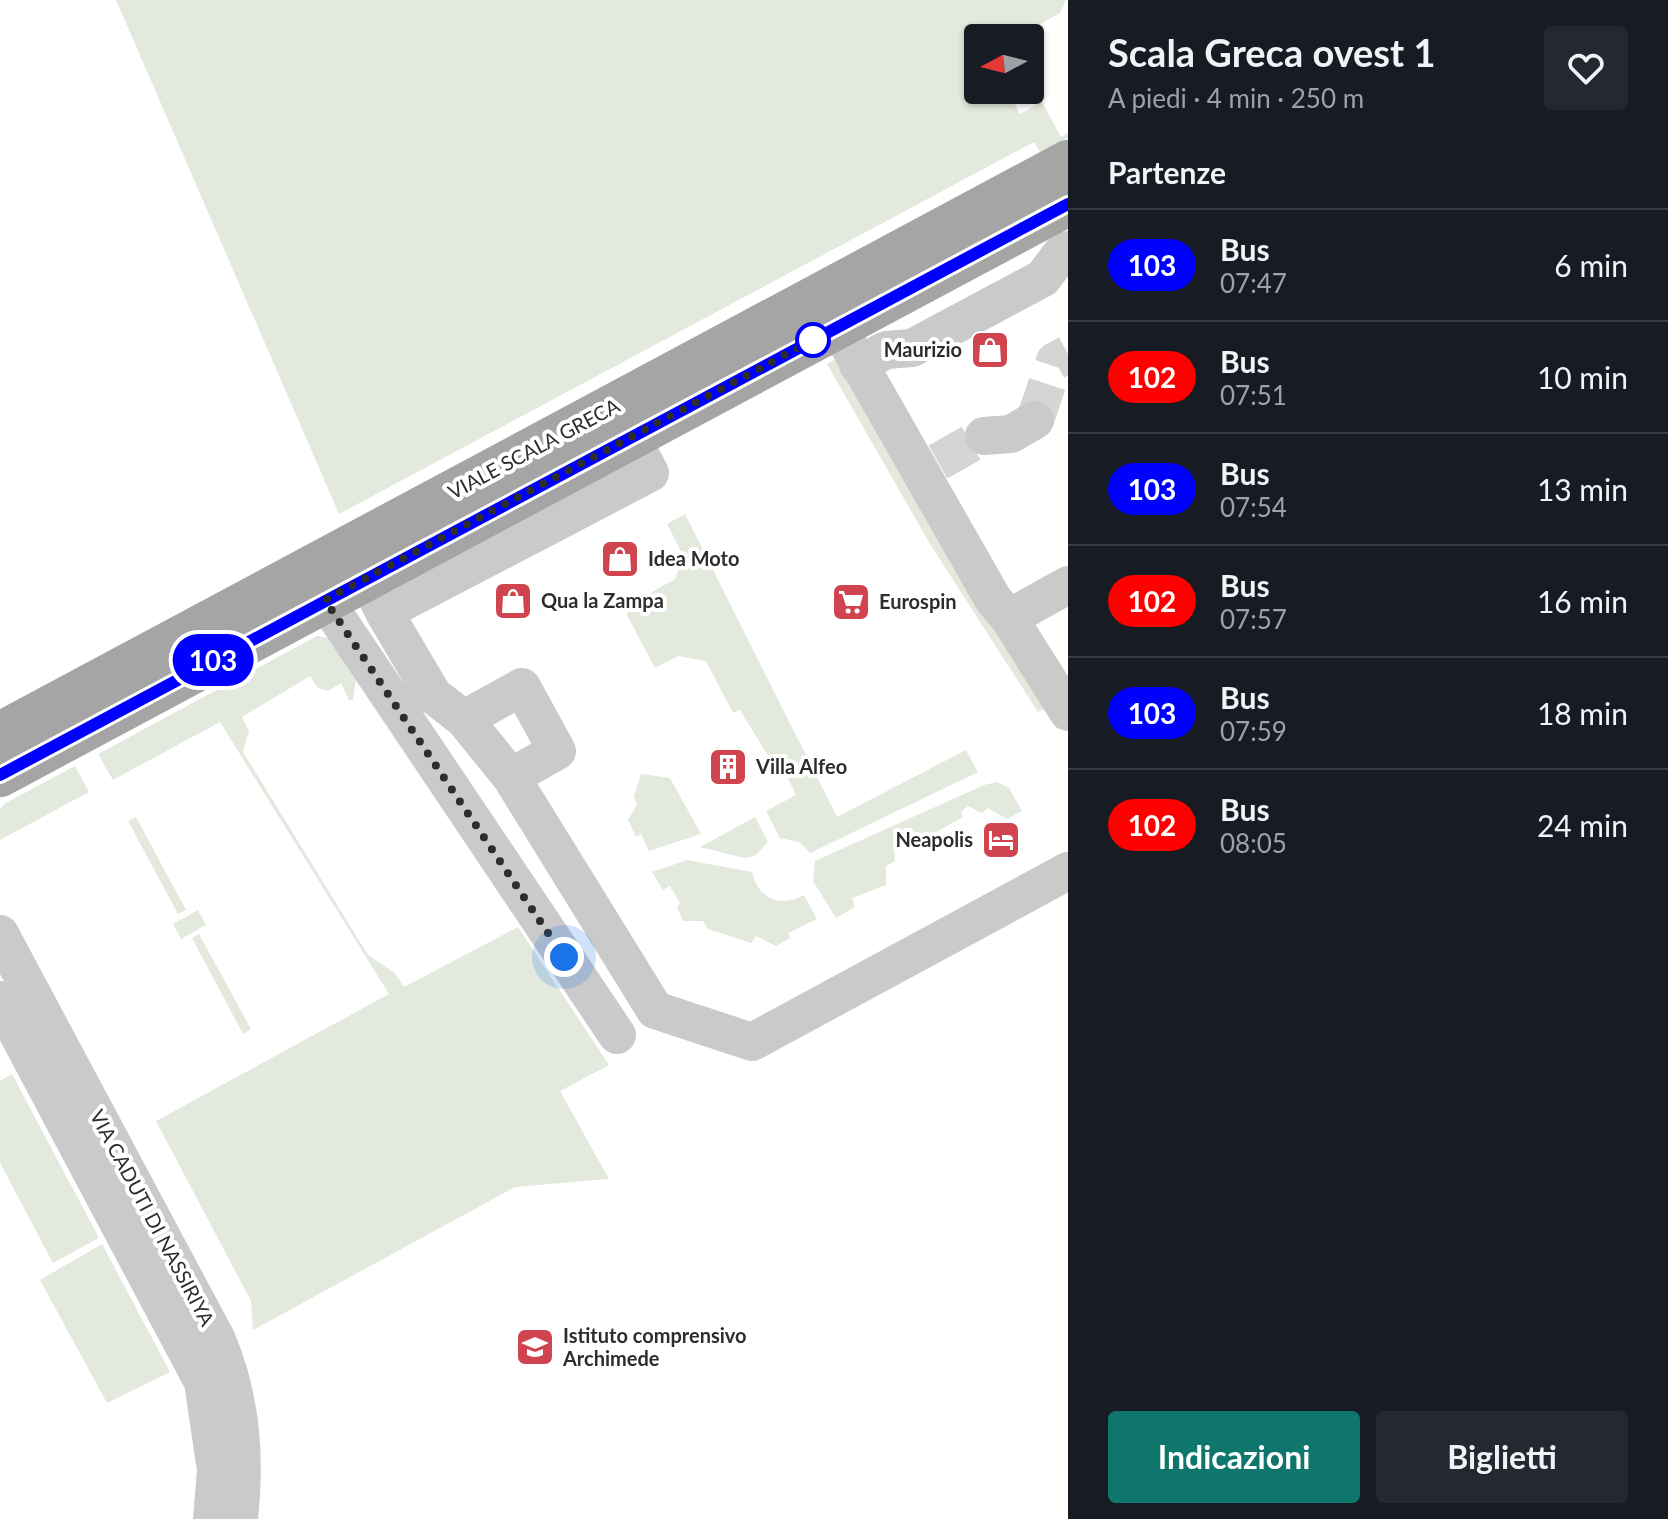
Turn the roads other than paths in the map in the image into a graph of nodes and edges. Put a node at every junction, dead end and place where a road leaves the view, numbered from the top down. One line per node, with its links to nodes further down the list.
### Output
1 (1068, 162): 14 (main road, VIALE SCALA GRECA)
2 (1068, 204): 4 (main road, VIALE SCALA GRECA)
3 (1068, 250): 5 (street)
4 (838, 327): 5 (street); 9 (main road, VIALE SCALA GRECA)
5 (858, 365): 11 (street)
6 (1035, 420): 7 (street)
7 (984, 436)
8 (1068, 585): 11 (street)
9 (375, 595): 10 (main road, VIALE SCALA GRECA); 13 (street)
10 (325, 600): 15 (main road, VIALE SCALA GRECA); 20 (street)
11 (1009, 618): 12 (street)
12 (1068, 712)
13 (464, 719): 16 (street); 16 (street)
14 (0, 734)
15 (0, 775)
16 (511, 777): 17 (street)
17 (1068, 871)
18 (0, 934): 22 (street, VIA CADUTI DI NASSIRIYA)
19 (0, 1000): 21 (street, VIA CADUTI DI NASSIRIYA)
20 (617, 1035)
21 (212, 1519)
22 (239, 1519)

